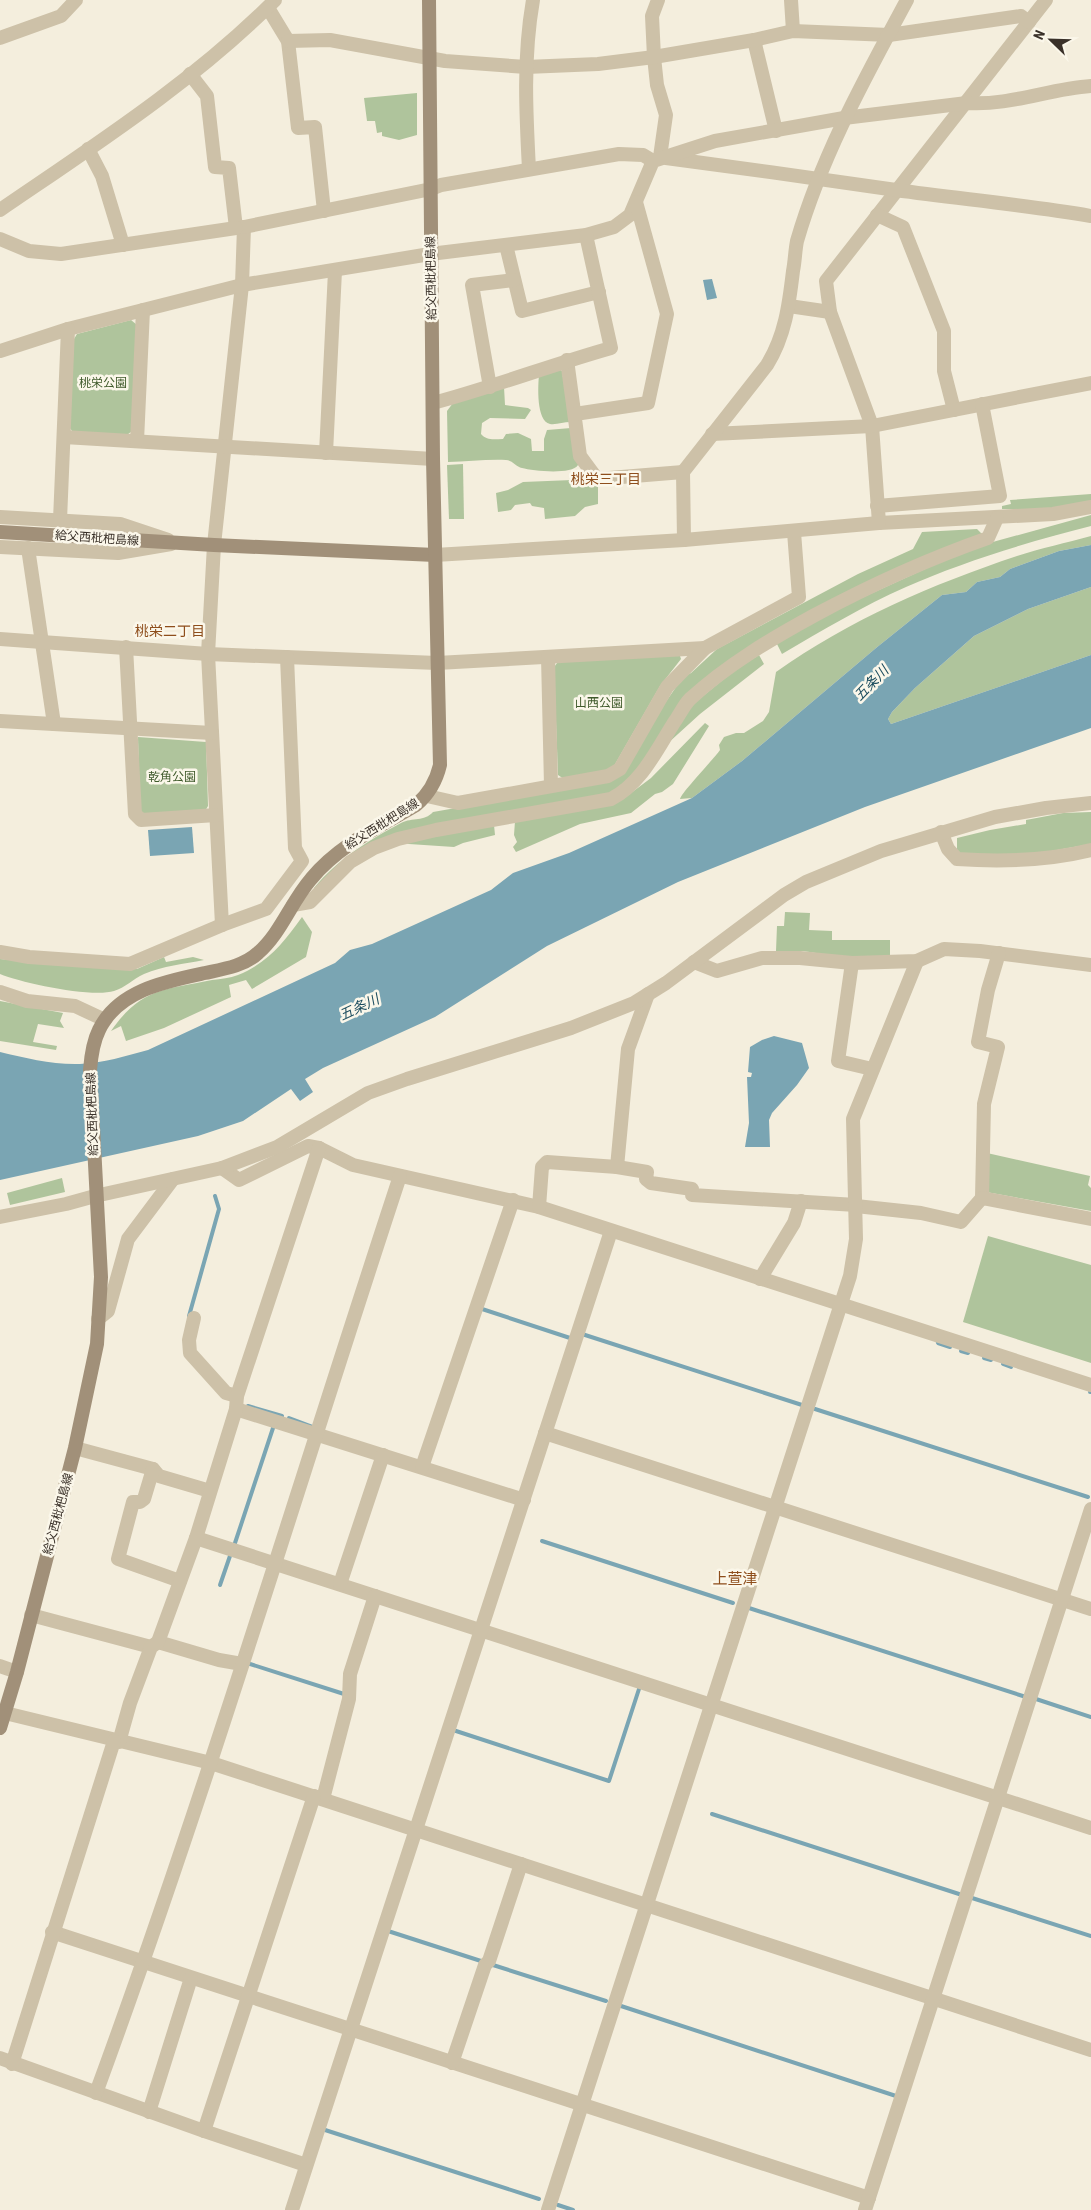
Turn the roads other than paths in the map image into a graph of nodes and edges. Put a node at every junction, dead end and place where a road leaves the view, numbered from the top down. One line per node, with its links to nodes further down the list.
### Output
1 (58, 0): 10 (street)
2 (76, 0): 10 (street)
3 (429, 0): 17 (main road, 給父西枇杷島線)
4 (533, 0): 19 (street)
5 (658, 0): 18 (street)
6 (792, 0): 12 (street)
7 (907, 0): 13 (street)
8 (1046, 0): 11 (street)
9 (271, 4): 16 (street); 20 (street)
10 (61, 16): 14 (street)
11 (1029, 22): 13 (street); 22 (street)
12 (793, 31): 13 (street); 15 (street)
13 (888, 34): 23 (street)
14 (0, 38)
15 (754, 40): 18 (street); 24 (street)
16 (288, 41): 17 (street); 33 (street)
17 (430, 56): 19 (street); 29 (main road, 給父西枇杷島線)
18 (654, 57): 19 (street); 26 (street)
19 (526, 67): 27 (street)
20 (190, 74): 25 (street); 36 (street)
21 (1091, 86): 22 (street)
22 (967, 103): 23 (street); 30 (street)
23 (844, 118): 24 (street); 28 (street)
24 (776, 131): 26 (street)
25 (88, 149): 32 (street); 39 (street)
26 (657, 159): 27 (street); 28 (street); 31 (street)
27 (530, 170): 29 (street)
28 (820, 178): 30 (street); 46 (street)
29 (431, 189): 33 (street); 41 (main road, 給父西枇杷島線)
30 (896, 190): 34 (street); 35 (street)
31 (636, 202): 37 (street); 57 (street)
32 (0, 210)
33 (324, 212): 36 (street)
34 (877, 215): 48 (street); 56 (street)
35 (1091, 216)
36 (240, 228): 39 (street); 44 (street)
37 (586, 235): 40 (street); 45 (street)
38 (0, 239): 39 (street)
39 (123, 245)
40 (506, 245): 41 (street); 43 (street)
41 (430, 254): 42 (street); 54 (main road, 給父西枇杷島線)
42 (335, 271): 44 (street); 63 (street)
43 (514, 280): 45 (street); 53 (street)
44 (242, 285): 47 (street); 62 (street)
45 (598, 292): 51 (street)
46 (789, 306): 48 (street); 59 (street)
47 (143, 310): 49 (street); 61 (street)
48 (830, 312): 58 (street)
49 (68, 330): 50 (street); 60 (street)
50 (0, 351)
51 (567, 360): 53 (street); 57 (street)
52 (1091, 383): 55 (street)
53 (490, 387): 54 (street)
54 (433, 403): 64 (main road, 給父西枇杷島線)
55 (982, 404): 56 (street); 66 (street)
56 (954, 410): 58 (street)
57 (575, 414): 65 (street)
58 (872, 426): 59 (street); 66 (street)
59 (712, 434): 65 (street)
60 (64, 437): 61 (street); 70 (street)
61 (137, 441): 62 (street)
62 (225, 446): 63 (street); 76 (street)
63 (326, 452): 64 (street)
64 (433, 459): 79 (main road, 給父西枇杷島線)
65 (683, 472): 74 (street)
66 (877, 506): 71 (street)
67 (1091, 507): 69 (street)
68 (0, 517): 70 (street)
69 (997, 518): 71 (street); 98 (street)
70 (60, 520): 75 (street)
71 (878, 523): 73 (street)
72 (0, 532): 75 (main road, 給父西枇杷島線)
73 (794, 532): 74 (street); 83 (street)
74 (684, 540): 79 (street)
75 (176, 543): 76 (main road, 給父西枇杷島線); 78 (street)
76 (214, 545): 79 (main road, 給父西枇杷島線); 84 (street)
77 (0, 547): 78 (street)
78 (28, 548): 81 (street)
79 (435, 555): 87 (main road, 給父西枇杷島線)
80 (0, 639): 81 (street)
81 (42, 641): 82 (street); 89 (street)
82 (126, 647): 84 (street); 90 (street)
83 (705, 648): 86 (street); 92 (street)
84 (208, 654): 85 (street); 91 (street)
85 (287, 657): 87 (street); 99 (street)
86 (548, 657): 87 (street); 92 (street)
87 (437, 664): 93 (main road, 給父西枇杷島線)
88 (0, 721): 89 (street)
89 (54, 724): 90 (street)
90 (130, 728): 91 (street); 95 (street)
91 (212, 733): 95 (street)
92 (551, 785): 93 (street)
93 (427, 796): 98 (main road, 給父西枇杷島線)
94 (1091, 802): 96 (street)
95 (216, 815): 99 (street)
96 (941, 832): 97 (street); 103 (street)
97 (1091, 850)
98 (293, 905): 108 (main road, 給父西枇杷島線)
99 (222, 925): 100 (street)
100 (0, 952)
101 (999, 954): 102 (street); 105 (street); 116 (street)
102 (917, 960): 104 (street); 109 (street)
103 (694, 962): 104 (street); 107 (street)
104 (852, 963): 109 (street)
105 (1091, 965)
106 (0, 992): 108 (street)
107 (648, 994): 111 (street); 112 (street)
108 (102, 1025): 115 (main road, 給父西枇杷島線)
109 (872, 1069): 119 (street)
110 (319, 1148): 112 (street); 113 (street); 129 (street)
111 (617, 1166): 118 (street); 120 (street)
112 (222, 1168): 114 (street)
113 (400, 1176): 117 (street); 130 (street)
114 (173, 1179): 115 (street); 127 (street)
115 (95, 1191): 121 (street); 127 (main road, 給父西枇杷島線)
116 (982, 1198): 119 (street); 122 (street)
117 (513, 1200): 120 (street); 134 (street)
118 (801, 1201): 119 (street); 124 (street)
119 (856, 1205): 125 (street)
120 (539, 1208): 123 (street)
121 (0, 1217)
122 (1091, 1218)
123 (611, 1231): 124 (street); 131 (street)
124 (760, 1279): 125 (street)
125 (840, 1304): 128 (street); 138 (street)
126 (194, 1318): 129 (street)
127 (98, 1319): 132 (main road, 給父西枇杷島線)
128 (1091, 1385)
129 (237, 1402): 130 (street); 136 (street)
130 (316, 1433): 133 (street); 141 (street)
131 (545, 1433): 137 (street); 138 (street)
132 (75, 1448): 135 (street); 147 (main road, 給父西枇杷島線)
133 (383, 1455): 134 (street); 143 (street)
134 (422, 1468): 137 (street)
135 (153, 1469): 136 (street); 142 (street)
136 (210, 1491): 140 (street)
137 (524, 1500): 148 (street)
138 (775, 1507): 145 (street); 153 (street)
139 (1091, 1509): 145 (street)
140 (196, 1538): 141 (street); 142 (street)
141 (274, 1563): 143 (street); 150 (street)
142 (180, 1581): 149 (street)
143 (340, 1584): 144 (street)
144 (375, 1596): 148 (street); 158 (street)
145 (1062, 1600): 146 (street); 159 (street)
146 (1091, 1609)
147 (31, 1615): 149 (street); 152 (main road, 給父西枇杷島線)
148 (481, 1630): 153 (street); 161 (street)
149 (155, 1644): 150 (street); 156 (street)
150 (242, 1664): 157 (street)
151 (0, 1666): 152 (street)
152 (17, 1672): 154 (main road, 給父西枇杷島線)
153 (711, 1705): 159 (street); 163 (street)
154 (5, 1713): 155 (main road, 給父西枇杷島線); 156 (street)
155 (0, 1728)
156 (116, 1741): 157 (street); 164 (street)
157 (211, 1763): 158 (street); 165 (street)
158 (318, 1797): 161 (street); 167 (street)
159 (998, 1798): 160 (street); 168 (street)
160 (1091, 1828)
161 (417, 1829): 162 (street); 169 (street)
162 (521, 1864): 163 (street); 172 (street)
163 (646, 1905): 168 (street); 174 (street)
164 (52, 1932): 165 (street); 171 (street)
165 (144, 1963): 166 (street); 173 (street)
166 (191, 1978): 167 (street); 175 (street)
167 (248, 1997): 169 (street); 176 (street)
168 (934, 1997): 170 (street); 178 (street)
169 (351, 2031): 172 (street); 177 (street)
170 (1091, 2050)
171 (6, 2061): 173 (street)
172 (452, 2063): 174 (street)
173 (96, 2093): 175 (street)
174 (582, 2106): 178 (street); 180 (street)
175 (149, 2112): 176 (street)
176 (204, 2132): 177 (street)
177 (306, 2165): 179 (street)
178 (867, 2204)
179 (292, 2210)
180 (548, 2210)

